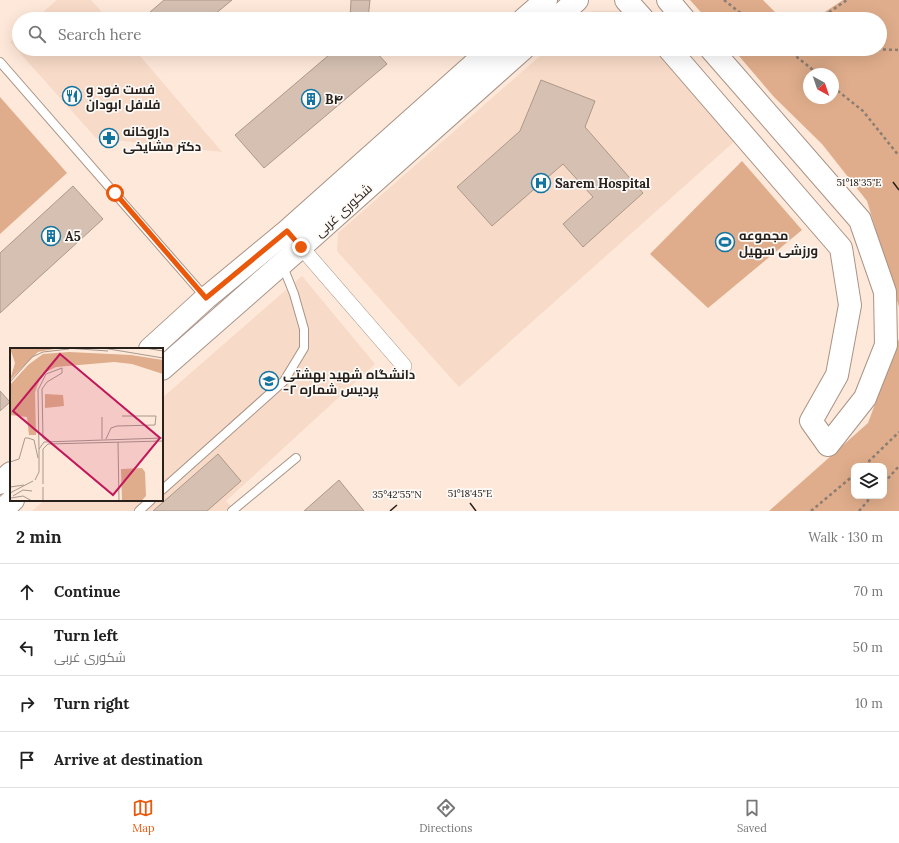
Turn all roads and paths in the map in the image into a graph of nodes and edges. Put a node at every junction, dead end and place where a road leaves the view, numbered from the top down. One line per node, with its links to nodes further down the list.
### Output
1 (546, 0): 7 (main road)
2 (577, 0): 8 (main road)
3 (626, 0): 9 (main road)
4 (668, 0): 10 (main road)
5 (724, 0): 11 (path)
6 (847, 0): 12 (path)
7 (532, 12)
8 (564, 12)
9 (637, 12)
10 (678, 12)
11 (739, 12)
12 (829, 12)
13 (887, 50): 14 (path)
14 (899, 50)
15 (484, 56): 24 (main road, شکوری غربی)
16 (515, 56): 24 (main road, شکوری غربی)
17 (675, 56): 18 (main road)
18 (717, 56)
19 (796, 56): 21 (path)
20 (0, 62): 26 (lane)
21 (811, 68)
22 (839, 92): 23 (path)
23 (899, 156)
24 (294, 239): 25 (main road, شکوری غربی); 26 (main road, شکوری غربی); 28 (street)
25 (282, 264): 29 (main road, شکوری غربی); 38 (lane)
26 (206, 298): 27 (main road, شکوری غربی)
27 (151, 348)
28 (404, 366)
29 (163, 368)
30 (899, 432): 32 (path)
31 (296, 458): 44 (lane)
32 (867, 463)
33 (899, 466): 36 (path)
34 (10, 474): 37 (main road)
35 (851, 478): 45 (path)
36 (887, 479)
37 (0, 483)
38 (163, 489)
39 (869, 499): 46 (path)
40 (13, 501): 42 (main road)
41 (150, 501): 43 (lane)
42 (1, 511)
43 (139, 511)
44 (232, 511)
45 (811, 511)
46 (859, 511)

